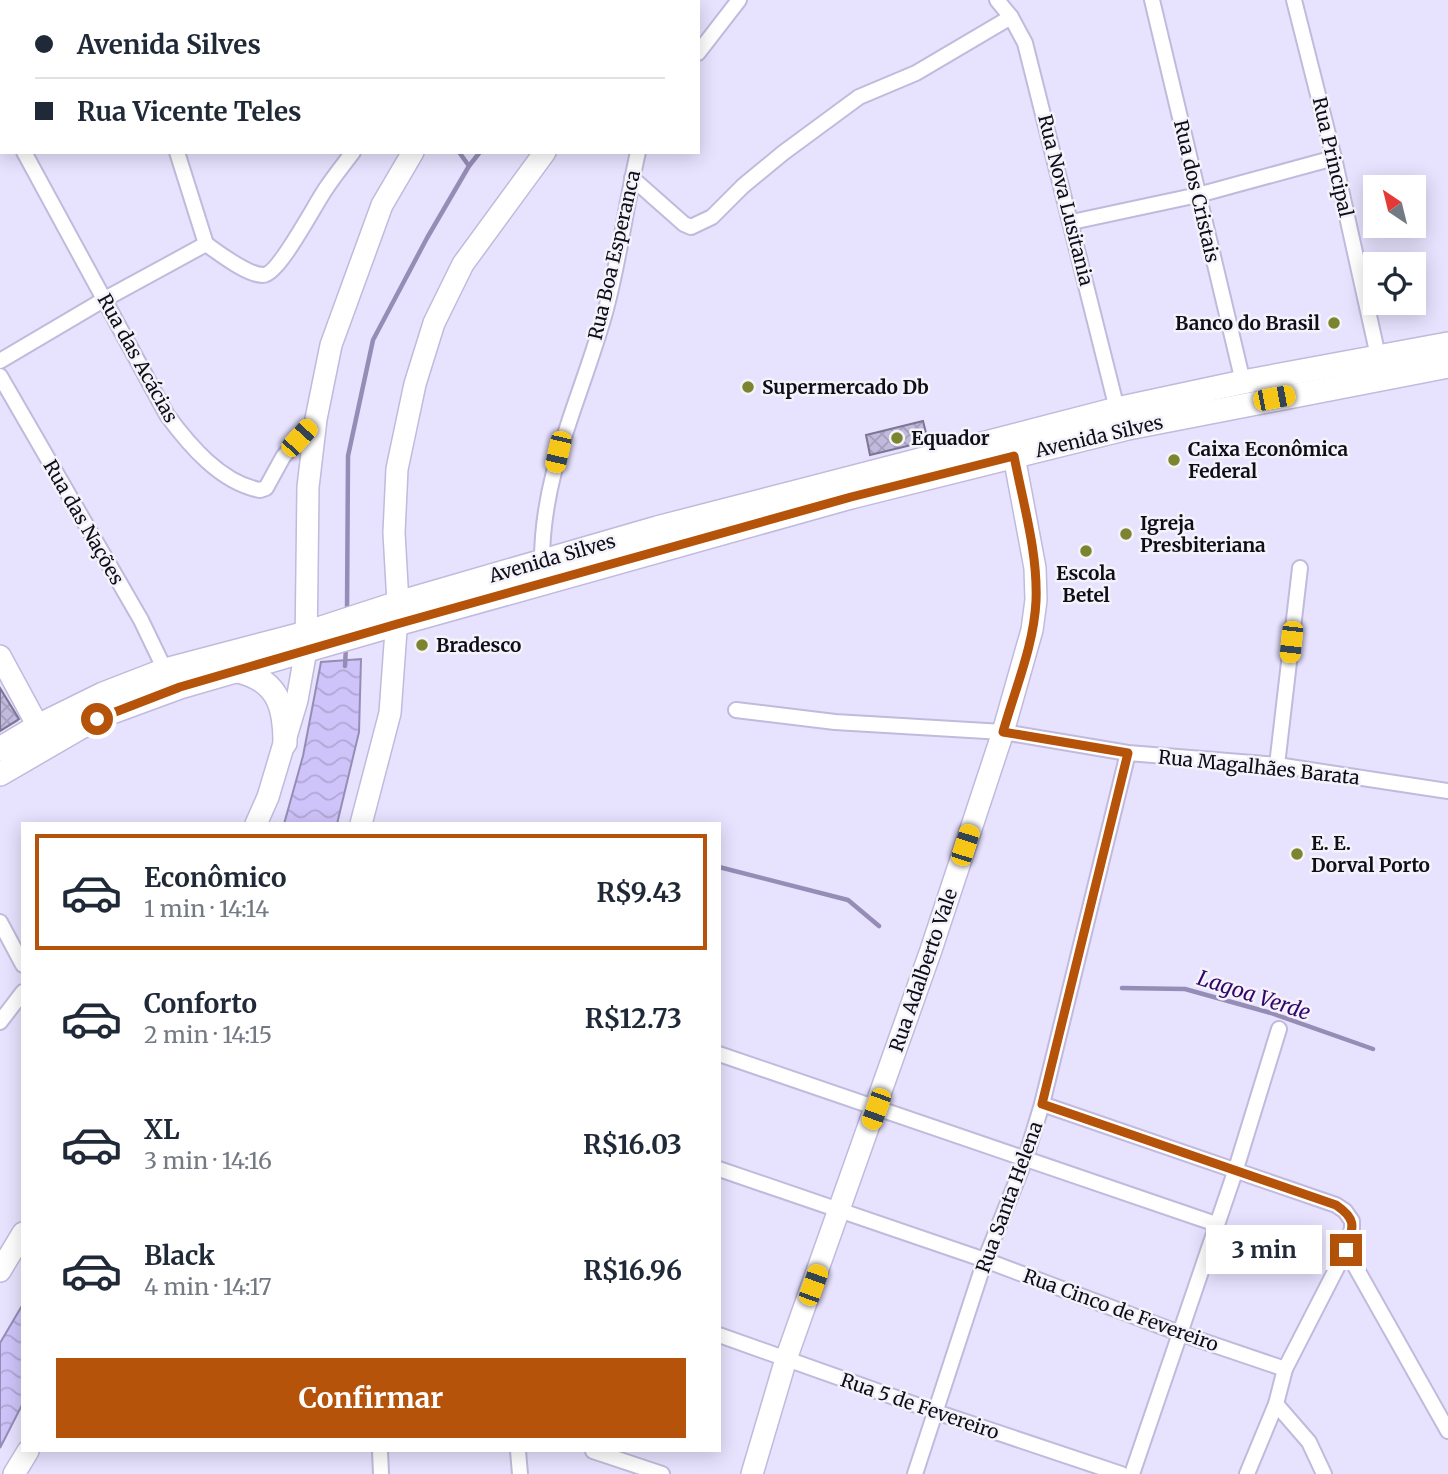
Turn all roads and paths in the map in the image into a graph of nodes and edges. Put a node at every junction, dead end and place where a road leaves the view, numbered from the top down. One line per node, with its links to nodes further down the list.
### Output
1 (739, 0): 6 (street)
2 (997, 0): 5 (street, Rua Nova Lusitania)
3 (1152, 0): 15 (street, Rua dos Cristais)
4 (1294, 0): 13 (street, Rua Principal)
5 (1011, 17): 14 (street); 16 (street, Rua Nova Lusitania)
6 (700, 50)
7 (25, 154): 18 (street, Rua das Acácias)
8 (178, 154): 17 (street)
9 (352, 154): 17 (street)
10 (412, 154): 26 (street)
11 (544, 154): 30 (street)
12 (638, 154): 14 (street, Rua Boa Esperanca)
13 (1334, 158): 15 (street); 20 (street, Rua Principal)
14 (632, 178): 28 (street, Rua Boa Esperanca)
15 (1198, 195): 16 (street); 24 (street, Rua dos Cristais)
16 (1072, 222): 25 (street, Rua Nova Lusitania)
17 (206, 244): 18 (street)
18 (105, 299): 21 (street); 26 (street, Rua das Acácias)
19 (1448, 344): 20 (main road, Avenida Silves)
20 (1378, 356): 24 (main road, Avenida Silves)
21 (0, 361)
22 (1448, 366): 27 (main road, Avenida Silves)
23 (0, 376): 33 (street, Rua das Nações)
24 (1242, 382): 25 (main road, Avenida Silves)
25 (1117, 408): 28 (main road, Avenida Silves)
26 (316, 419): 31 (street)
27 (1014, 456): 30 (main road, Avenida Silves); 36 (street, Rua Adalberto Vale)
28 (542, 561): 30 (main road, Avenida Silves)
29 (1300, 568): 41 (street)
30 (398, 614): 31 (main road, Avenida Silves); 45 (street)
31 (311, 640): 33 (main road, Avenida Silves); 34 (main road, Avenida Silves); 38 (street)
32 (0, 656): 37 (street)
33 (165, 670): 37 (main road, Avenida Silves)
34 (238, 671): 37 (main road, Avenida Silves); 38 (main road)
35 (736, 710): 36 (street, Rua Magalhães Barata)
36 (1003, 732): 40 (street, Rua Magalhães Barata); 53 (street, Rua Adalberto Vale)
37 (43, 736): 39 (main road, Avenida Silves); 42 (main road, Avenida Silves)
38 (285, 743): 44 (street)
39 (0, 749)
40 (1128, 753): 41 (street, Rua Magalhães Barata); 52 (street, Rua Santa Helena)
41 (1277, 765): 43 (street, Rua Magalhães Barata)
42 (0, 774)
43 (1448, 791)
44 (257, 822)
45 (362, 822)
46 (0, 922): 47 (street)
47 (21, 961)
48 (21, 995): 49 (street)
49 (0, 1022)
50 (1279, 1029): 56 (street)
51 (721, 1055): 53 (street)
52 (1042, 1104): 54 (street, Rua Santa Helena); 56 (street)
53 (876, 1109): 54 (street); 57 (street, Rua Adalberto Vale)
54 (1025, 1160): 58 (street); 61 (street, Rua Santa Helena)
55 (721, 1170): 57 (street, Rua Cinco de Fevereiro)
56 (1235, 1172): 58 (street); 60 (street)
57 (840, 1211): 61 (street, Rua Cinco de Fevereiro); 65 (street, Rua Adalberto Vale)
58 (1216, 1224): 63 (street)
59 (21, 1236): 62 (street)
60 (1346, 1250): 66 (street); 69 (street)
61 (985, 1260): 63 (street, Rua Cinco de Fevereiro); 68 (street, Rua Santa Helena)
62 (0, 1271)
63 (1179, 1333): 66 (street, Rua Cinco de Fevereiro); 81 (street)
64 (721, 1336): 65 (street, Rua 5 de Fevereiro)
65 (786, 1359): 68 (street, Rua 5 de Fevereiro); 78 (street, Rua Adalberto Vale)
66 (1285, 1368): 67 (street)
67 (1276, 1404): 82 (street); 83 (street)
68 (936, 1412): 79 (street, Rua Santa Helena); 80 (street, Rua 5 de Fevereiro)
69 (1448, 1431)
70 (27, 1452): 74 (street)
71 (380, 1452): 75 (street)
72 (518, 1452): 76 (street)
73 (596, 1452): 77 (street)
74 (14, 1474)
75 (381, 1474)
76 (520, 1474)
77 (662, 1474)
78 (752, 1474)
79 (915, 1474)
80 (1121, 1474)
81 (1132, 1474)
82 (1247, 1474)
83 (1324, 1474)

